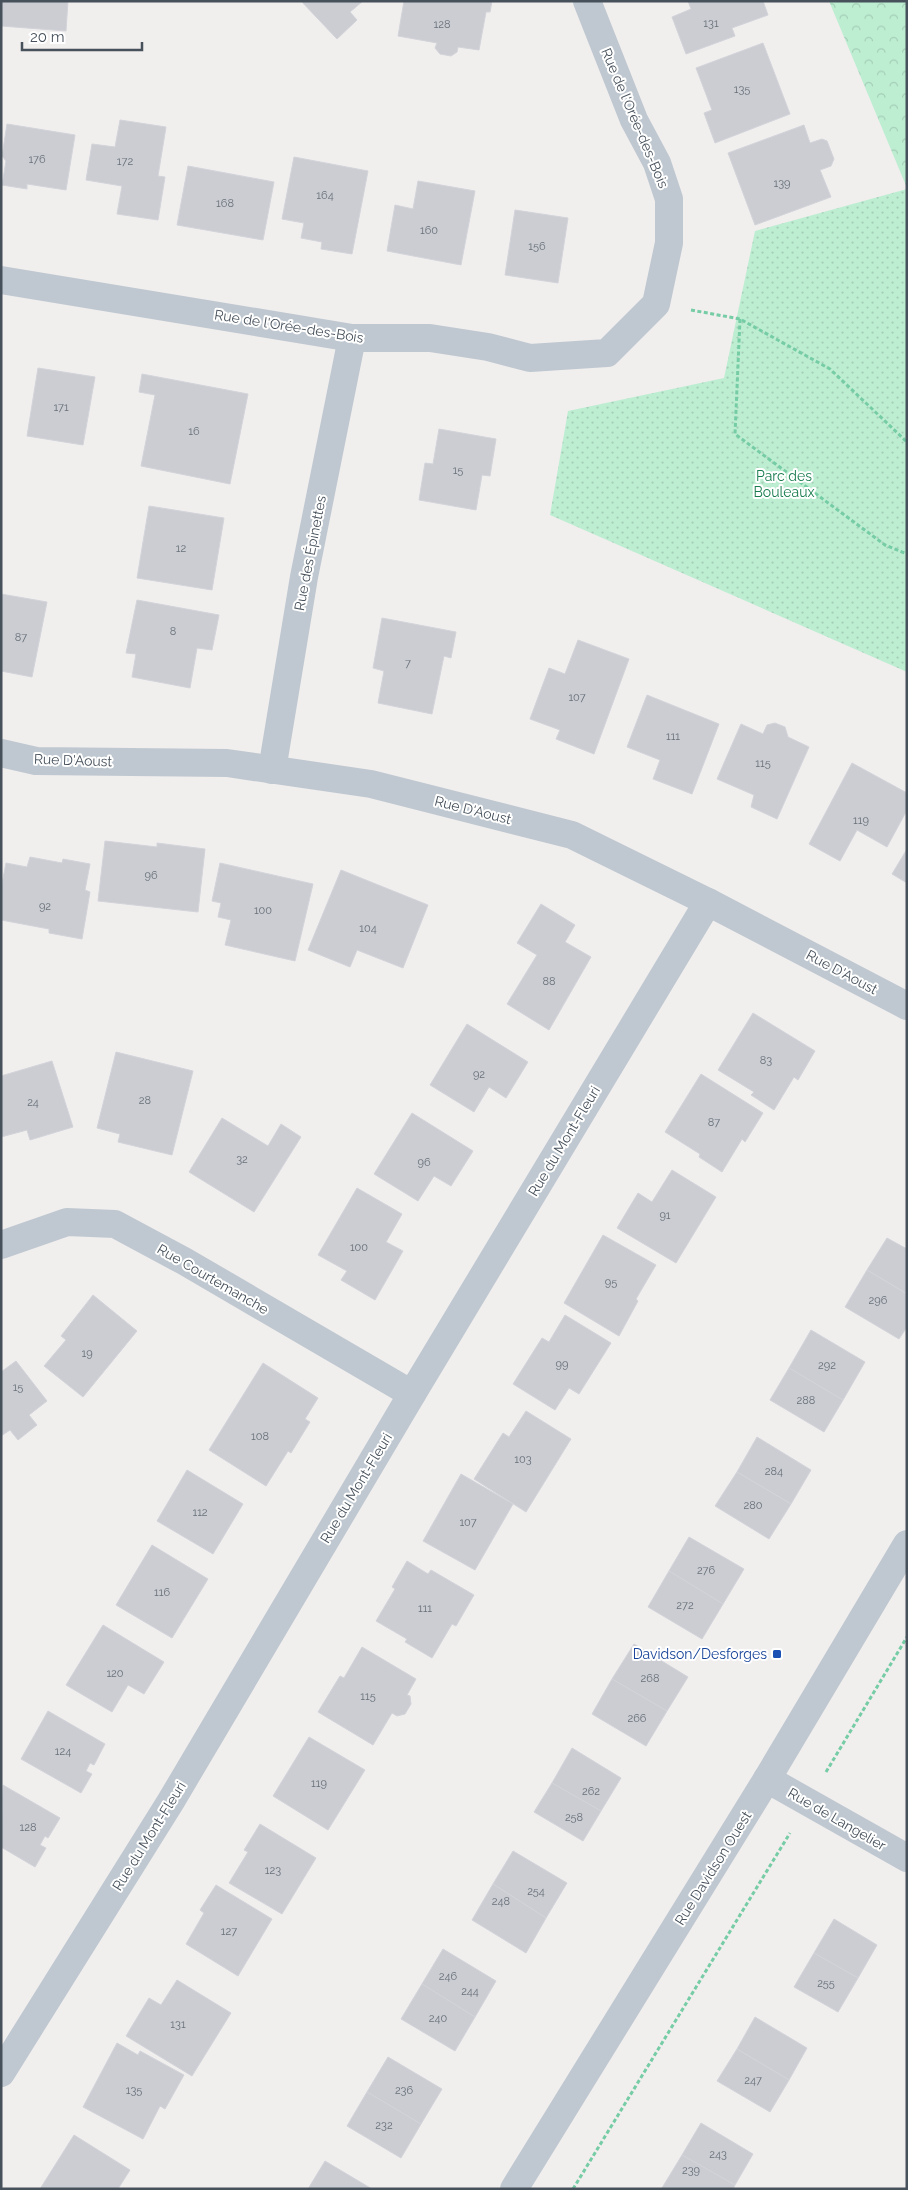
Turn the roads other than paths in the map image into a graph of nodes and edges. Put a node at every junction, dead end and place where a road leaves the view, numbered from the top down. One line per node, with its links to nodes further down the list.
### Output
1 (587, 1): 3 (street, Rue de l'Orée-des-Bois)
2 (1, 280): 3 (street, Rue de l'Orée-des-Bois)
3 (352, 338): 5 (street, Rue des Épinettes)
4 (1, 753): 5 (street, Rue D'Aoust)
5 (272, 770): 6 (street, Rue D'Aoust)
6 (708, 902): 7 (street, Rue D'Aoust); 9 (street, Rue du Mont-Fleuri)
7 (907, 1006)
8 (1, 1245): 9 (street, Rue Courtemanche)
9 (412, 1394): 13 (street, Rue du Mont-Fleuri)
10 (907, 1544): 11 (street, Rue Davidson Ouest)
11 (767, 1779): 12 (street, Rue de Langelier); 14 (street, Rue Davidson Ouest)
12 (907, 1858)
13 (1, 2073)
14 (514, 2189)

